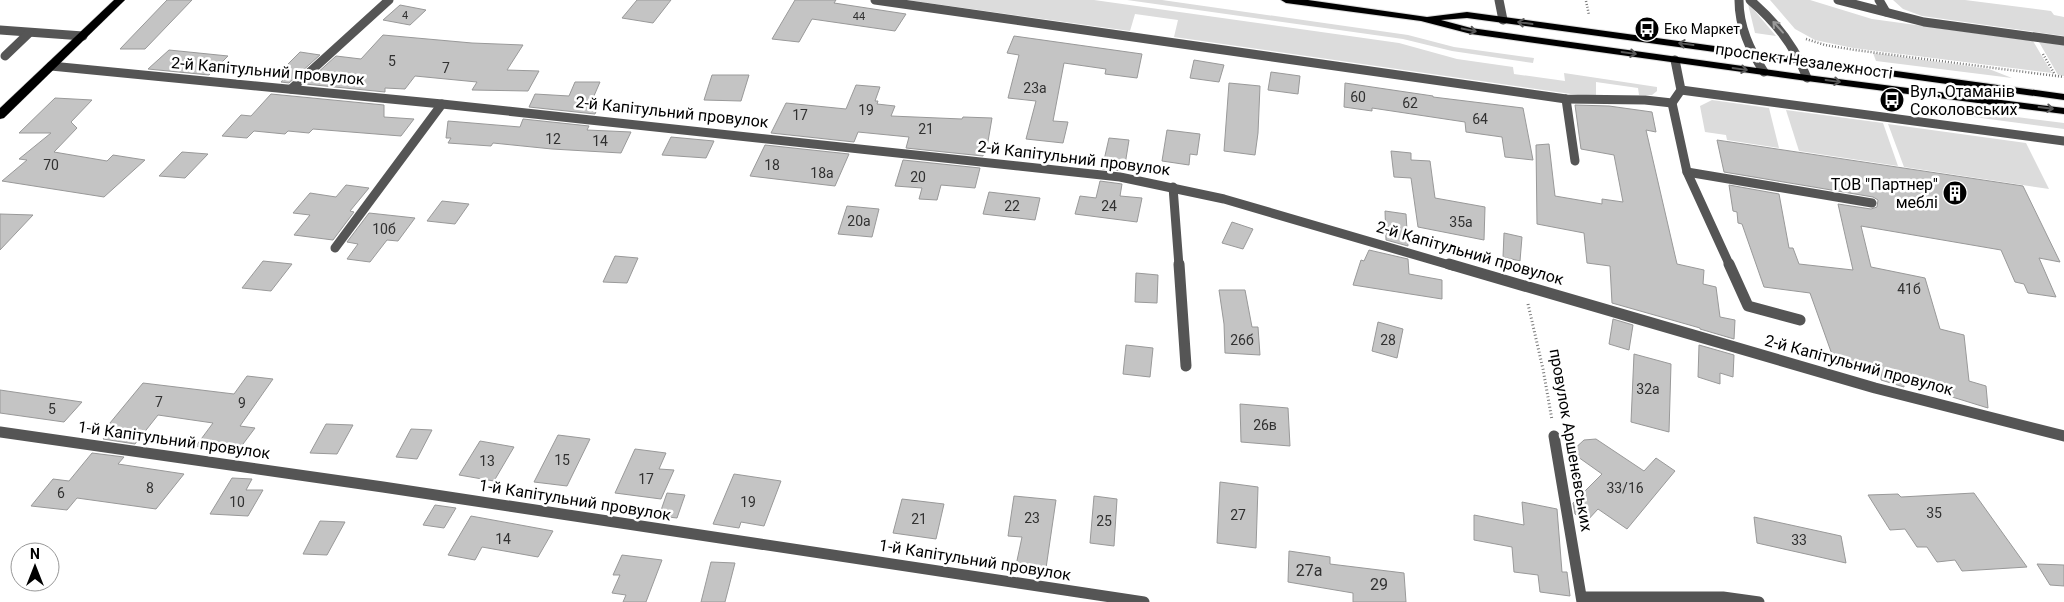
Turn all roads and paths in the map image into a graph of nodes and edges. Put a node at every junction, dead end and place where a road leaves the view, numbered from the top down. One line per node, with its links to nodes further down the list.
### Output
1 (120, 0): 17 (highway)
2 (389, 0): 28 (street)
3 (875, 0): 31 (street)
4 (1286, 0): 13 (main road, проспект Незалежності)
5 (1499, 0): 14 (street)
6 (1739, 0): 20 (street)
7 (1750, 0): 22 (street, one-way to 7)
8 (1838, 0): 11 (street)
9 (1879, 0): 11 (street)
10 (1586, 2): 12 (path)
11 (1886, 12): 19 (street)
12 (1589, 15)
13 (1421, 18): 14 (main road, проспект Незалежності); 23 (main road, проспект Незалежності, one-way to 23)
14 (1503, 20): 20 (main road, проспект Незалежності, one-way to 14)
15 (0, 30): 16 (street)
16 (29, 33): 17 (street); 21 (street)
17 (83, 36): 24 (highway)
18 (1804, 38): 26 (path)
19 (2064, 41)
20 (1751, 53): 22 (main road, проспект Незалежності); 25 (street)
21 (5, 56)
22 (1801, 59): 27 (street); 30 (main road, проспект Незалежності)
23 (1674, 60): 25 (main road, проспект Незалежності, one-way to 25); 29 (street)
24 (51, 66): 28 (street, 2-й Капітульний провулок); 35 (highway)
25 (1764, 72): 27 (main road, проспект Незалежності)
26 (2064, 77)
27 (1807, 78): 34 (main road, проспект Незалежності, one-way to 34)
28 (291, 90): 33 (street, 2-й Капітульний провулок)
29 (1681, 90): 32 (street); 36 (street)
30 (2064, 97)
31 (1566, 99): 32 (street); 37 (street)
32 (1672, 103): 38 (street)
33 (442, 104): 39 (street, 2-й Капітульний провулок); 41 (street)
34 (2064, 111)
35 (0, 115)
36 (2064, 141)
37 (1575, 161)
38 (1686, 172): 40 (street); 43 (street)
39 (1173, 187): 42 (street, 2-й Капітульний провулок); 44 (street)
40 (1872, 203)
41 (335, 248)
42 (1523, 286): 46 (path, провулок Аршенєвських); 47 (street, 2-й Капітульний провулок)
43 (1800, 320)
44 (1186, 366)
45 (0, 432): 49 (street, 1-й Капітульний провулок)
46 (1554, 436): 48 (street, провулок Аршенєвських)
47 (2064, 436)
48 (1582, 600): 50 (street)
49 (1144, 602)
50 (1759, 602)

